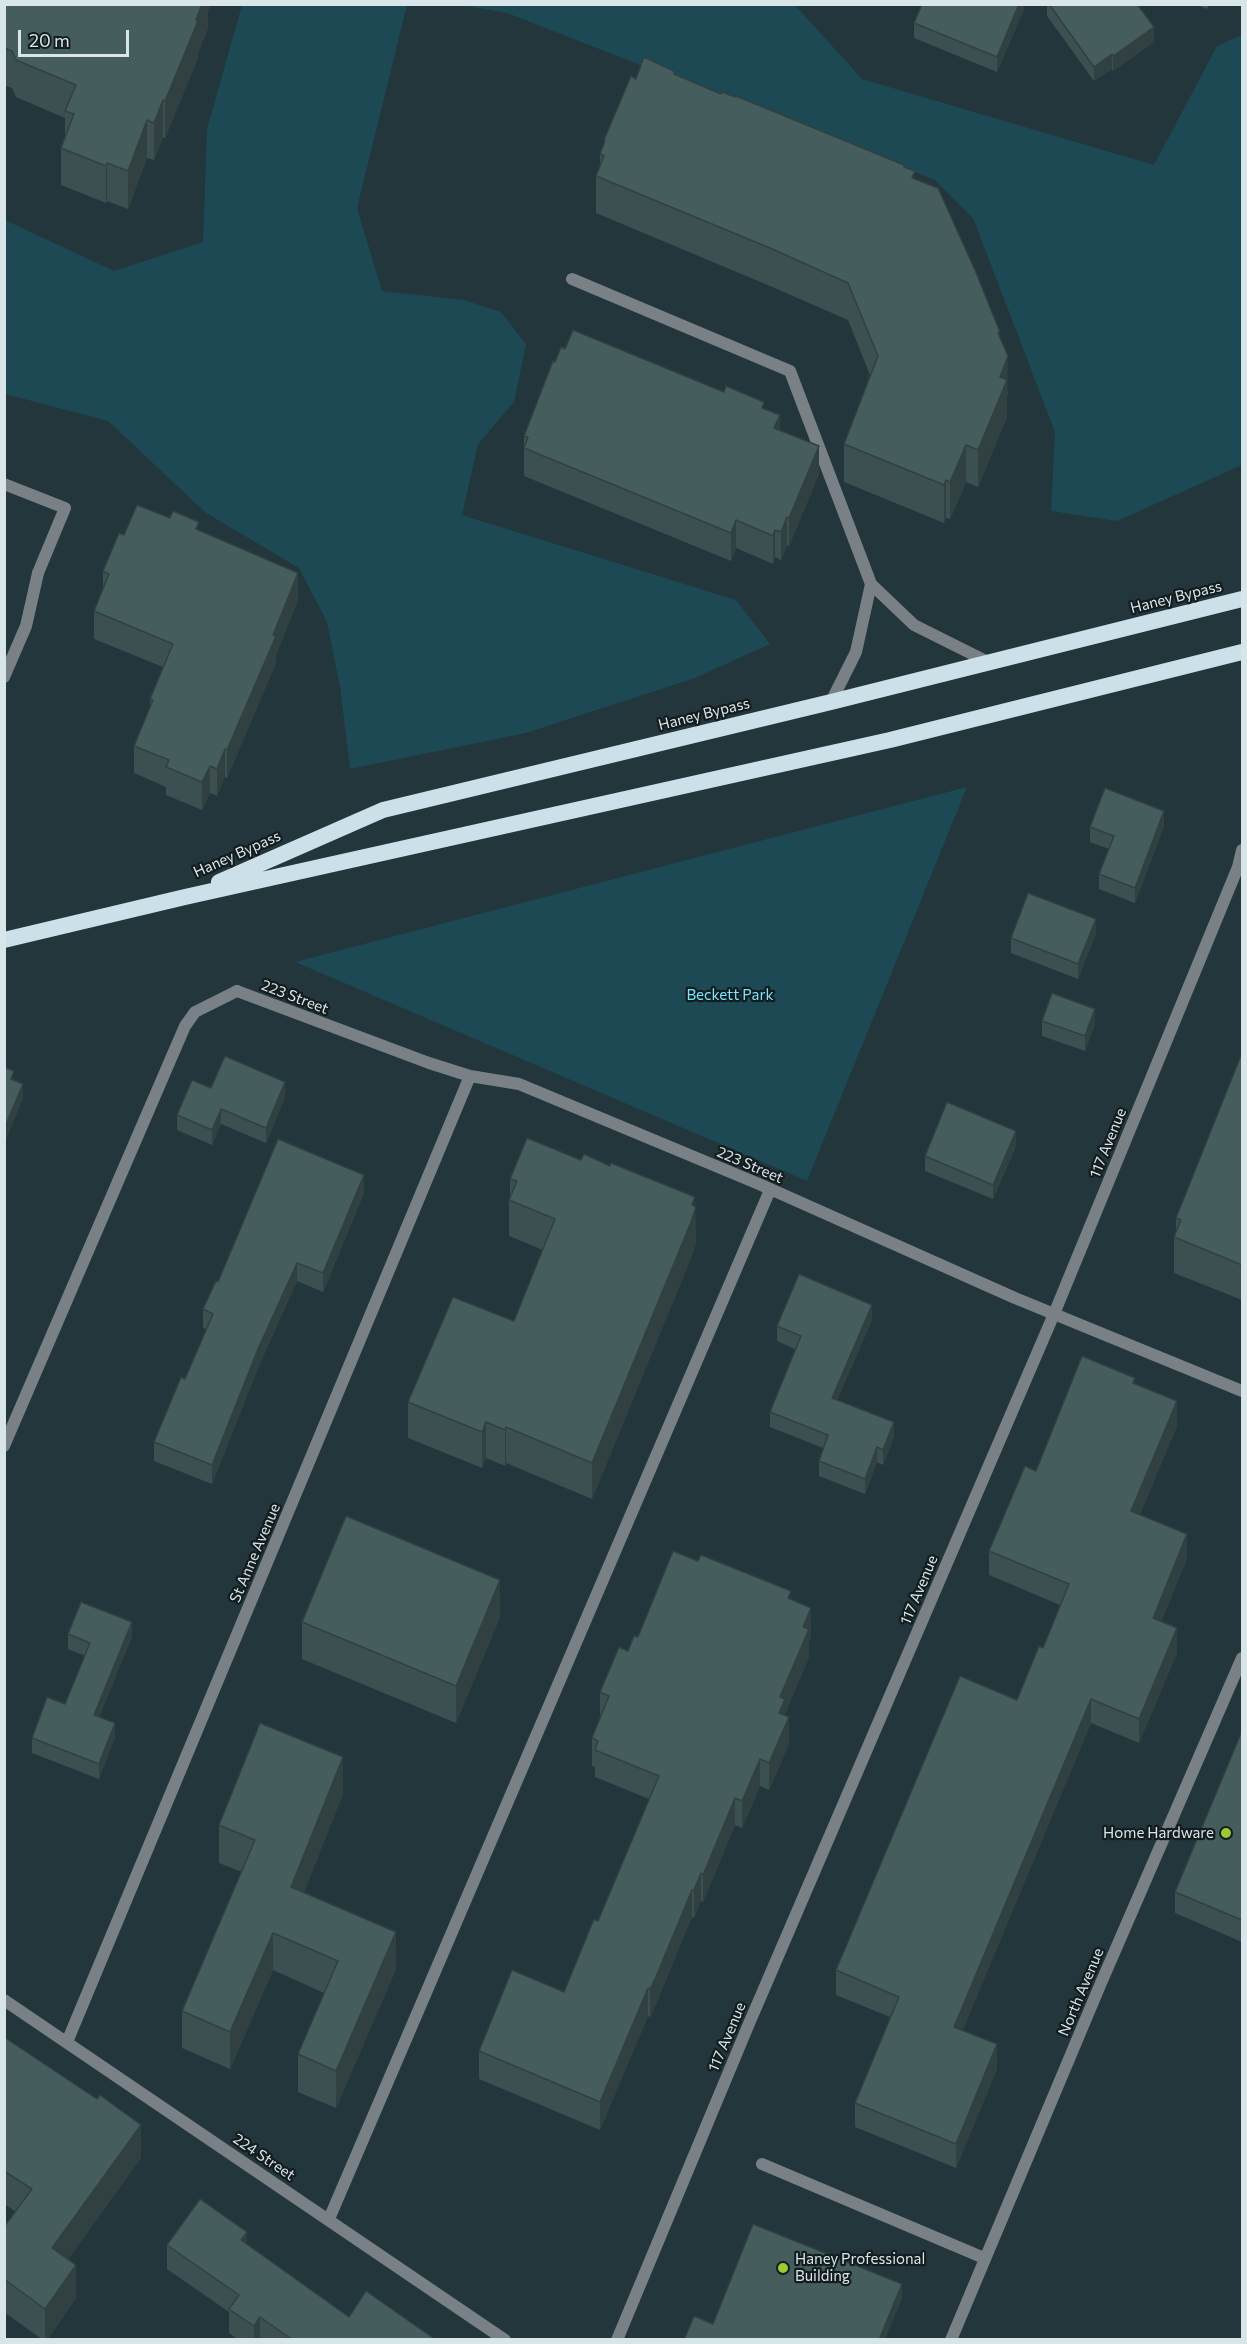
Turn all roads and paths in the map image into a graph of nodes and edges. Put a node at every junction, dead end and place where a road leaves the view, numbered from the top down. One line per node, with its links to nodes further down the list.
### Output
1 (572, 279): 3 (street)
2 (4, 484): 7 (street)
3 (870, 584): 6 (street); 8 (street)
4 (1242, 599): 6 (highway, Haney Bypass)
5 (1242, 652): 10 (highway, Haney Bypass)
6 (988, 663): 8 (highway, Haney Bypass)
7 (4, 677)
8 (831, 702): 10 (highway, Haney Bypass)
9 (1242, 850): 14 (street, 117 Avenue)
10 (186, 897): 11 (highway, Haney Bypass)
11 (4, 940)
12 (470, 1076): 13 (street, 223 Street); 16 (street, 223 Street); 19 (street, St Anne Avenue)
13 (770, 1190): 14 (street, 223 Street); 21 (street)
14 (1053, 1314): 15 (street, 223 Street); 24 (street, 117 Avenue)
15 (1242, 1391)
16 (4, 1446)
17 (1242, 1658): 22 (street, North Avenue)
18 (4, 2000): 19 (street, 224 Street)
19 (67, 2042): 21 (street, 224 Street)
20 (762, 2164): 22 (street)
21 (329, 2219): 23 (street, 224 Street)
22 (984, 2258): 25 (street, North Avenue)
23 (505, 2340)
24 (617, 2340)
25 (951, 2340)

